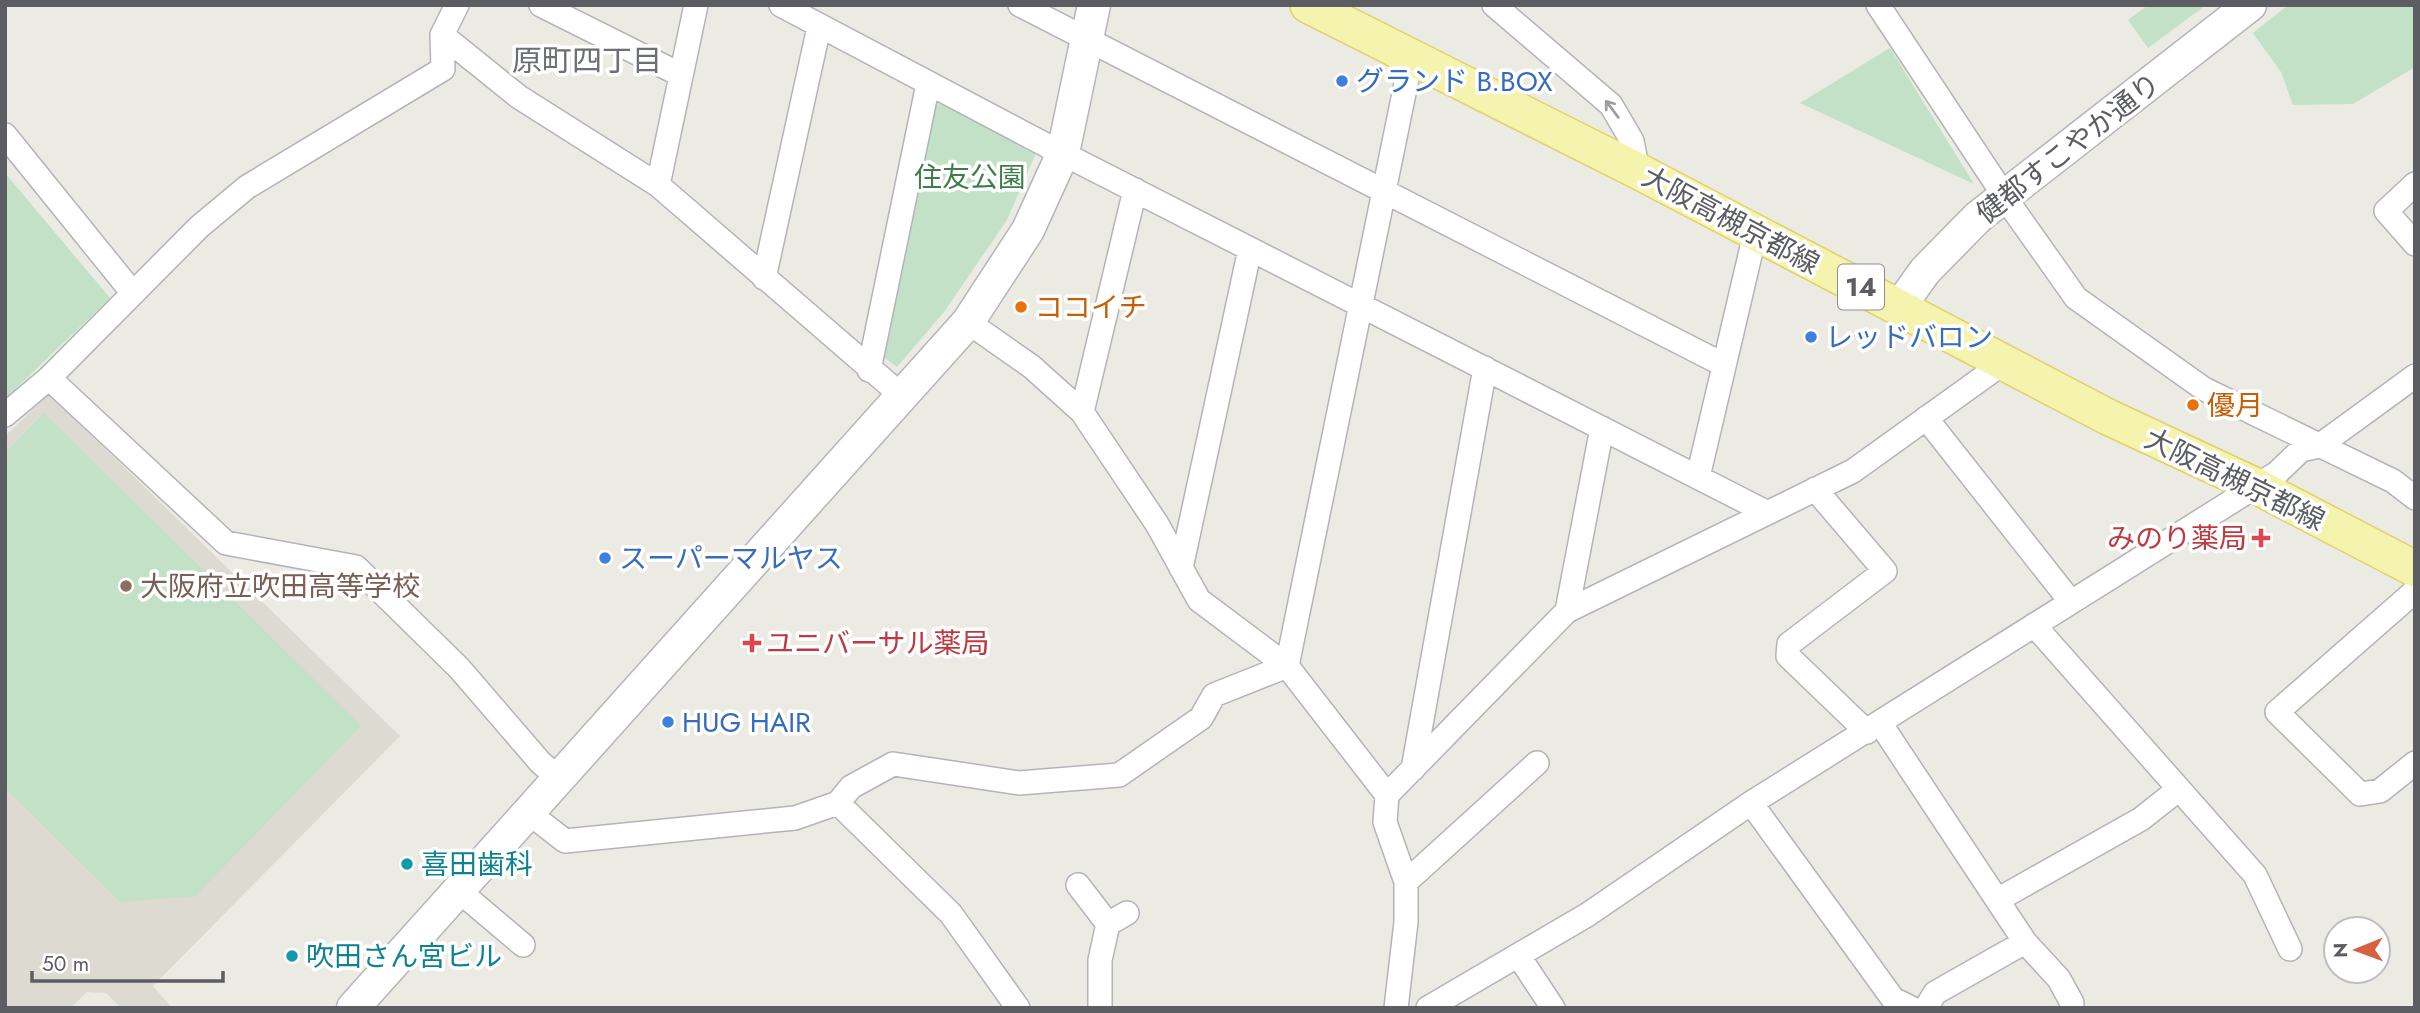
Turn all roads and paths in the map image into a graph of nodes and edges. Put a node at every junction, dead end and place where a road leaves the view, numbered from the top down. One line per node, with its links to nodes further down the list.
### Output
1 (457, 5): 12 (street)
2 (541, 5): 15 (street)
3 (696, 5): 15 (street)
4 (781, 5): 11 (street)
5 (1020, 5): 13 (street)
6 (1094, 5): 13 (street)
7 (1308, 5): 14 (main road, 大阪高槻京都線 / 14)
8 (1494, 5): 19 (street, one-way to 8)
9 (1878, 5): 24 (street)
10 (2250, 5): 24 (street, 健都すこやか通り)
11 (819, 27): 16 (street); 28 (street)
12 (442, 35): 21 (street); 29 (street)
13 (1087, 40): 18 (street); 23 (street)
14 (1411, 59): 19 (main road, 大阪高槻京都線 / 14); 23 (street)
15 (681, 75): 21 (street)
16 (928, 84): 18 (street); 36 (street)
17 (5, 135): 29 (street)
18 (1063, 153): 22 (street); 32 (street)
19 (1638, 171): 25 (main road, 大阪高槻京都線 / 14)
20 (2415, 184): 26 (street)
21 (658, 185): 28 (street)
22 (1135, 190): 27 (street); 40 (street)
23 (1385, 193): 30 (street); 34 (street)
24 (2004, 195): 31 (street, 健都すこやか通り); 44 (street)
25 (1755, 234): 31 (main road, 大阪高槻京都線 / 14); 34 (street)
26 (2415, 244)
27 (1250, 249): 30 (street); 50 (street)
28 (764, 278): 36 (street)
29 (132, 292): 38 (street)
30 (1362, 304): 35 (street); 56 (street)
31 (1900, 306): 33 (main road, 大阪高槻京都線 / 14)
32 (968, 321): 39 (street); 40 (street)
33 (2006, 360): 42 (street); 46 (main road, 大阪高槻京都線 / 14)
34 (1724, 365): 45 (street)
35 (1485, 368): 43 (street); 60 (street)
36 (869, 370): 39 (street)
37 (2415, 376): 44 (street)
38 (49, 378): 41 (street); 61 (street)
39 (901, 395): 61 (street)
40 (1082, 412): 50 (street)
41 (5, 415)
42 (1926, 418): 47 (street); 53 (street)
43 (1602, 428): 45 (street); 54 (street)
44 (2319, 446): 46 (street); 48 (street)
45 (1698, 477): 49 (street)
46 (2256, 486): 51 (main road, 大阪高槻京都線 / 14); 53 (street)
47 (1815, 489): 49 (street); 57 (street)
48 (2415, 498)
49 (1766, 512): 54 (street)
50 (1181, 568): 56 (street)
51 (2415, 569)
52 (2415, 591): 59 (street)
53 (2071, 602): 55 (street)
54 (1567, 611): 60 (street)
55 (2034, 625): 57 (street); 62 (street)
56 (1287, 666): 63 (street); 64 (street)
57 (1873, 727): 65 (street); 70 (street)
58 (1536, 763): 67 (street)
59 (2415, 763)
60 (1412, 769): 63 (street)
61 (559, 779): 66 (street)
62 (2179, 789): 70 (street); 73 (street)
63 (1387, 795): 67 (street)
64 (838, 803): 66 (street); 77 (street)
65 (1751, 803): 74 (street); 82 (street)
66 (529, 813): 69 (street)
67 (1406, 882): 79 (street)
68 (1078, 885): 78 (street)
69 (459, 891): 72 (street); 76 (street)
70 (1999, 899): 71 (street)
71 (2025, 942): 75 (street); 83 (street)
72 (523, 946)
73 (2290, 949)
74 (1518, 955): 80 (street); 81 (street)
75 (2072, 1003)
76 (353, 1008)
77 (1018, 1008)
78 (1100, 1008)
79 (1396, 1008)
80 (1428, 1008)
81 (1553, 1008)
82 (1911, 1008)
83 (1926, 1008)

